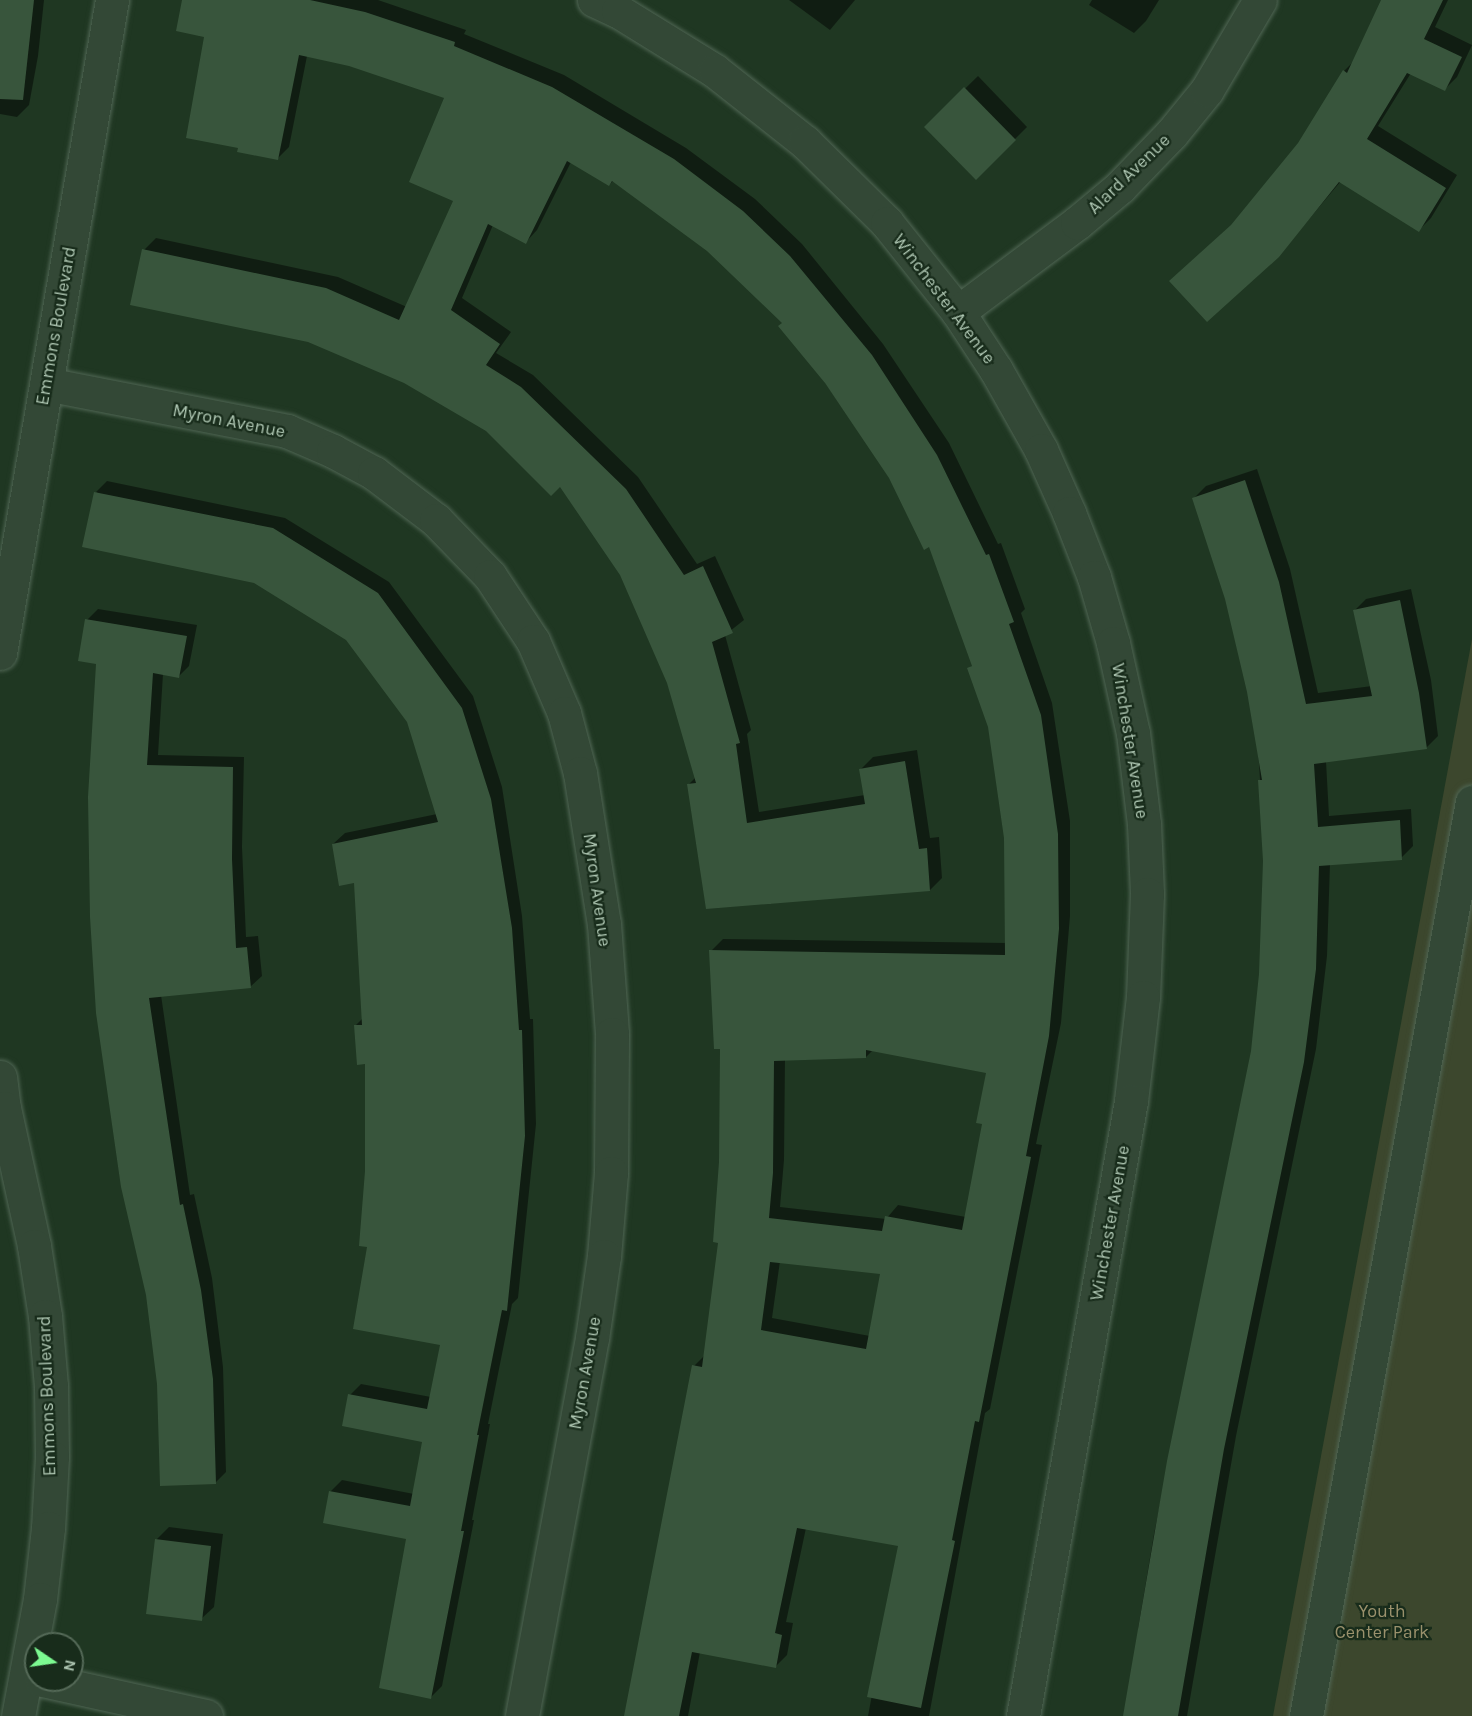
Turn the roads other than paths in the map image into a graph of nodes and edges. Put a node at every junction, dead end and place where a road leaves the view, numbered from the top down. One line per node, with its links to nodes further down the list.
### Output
1 (112, 0): 5 (street, Emmons Boulevard)
2 (594, 0): 4 (street, Winchester Avenue)
3 (1260, 0): 4 (street, Alard Avenue)
4 (958, 312): 16 (street, Winchester Avenue)
5 (46, 384): 6 (street, Emmons Boulevard); 15 (street, Myron Avenue)
6 (0, 653)
7 (1472, 802): 17 (street)
8 (0, 1077): 9 (street, Emmons Boulevard)
9 (13, 1218): 10 (street, Emmons Boulevard)
10 (34, 1632)
11 (24, 1686): 13 (street, Emmons Boulevard)
12 (84, 1689): 14 (street)
13 (18, 1716)
14 (206, 1716)
15 (522, 1716)
16 (1023, 1716)
17 (1306, 1716)

